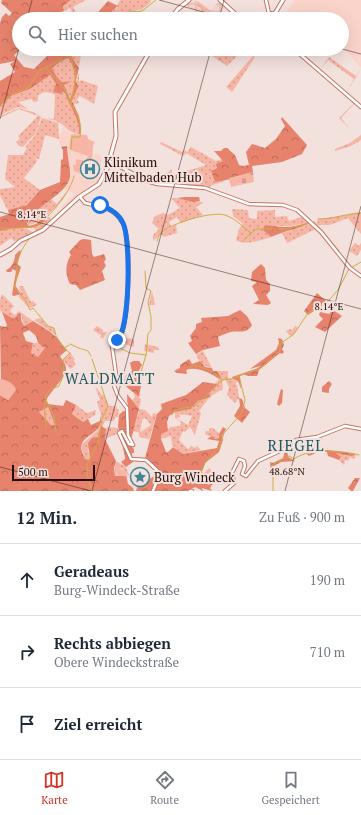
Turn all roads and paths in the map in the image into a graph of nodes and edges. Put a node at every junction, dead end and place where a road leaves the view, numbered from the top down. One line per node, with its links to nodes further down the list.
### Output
1 (189, 0): 5 (main road)
2 (220, 0): 6 (main road)
3 (266, 0): 7 (street)
4 (282, 0): 8 (main road)
5 (176, 12)
6 (234, 12)
7 (269, 12)
8 (276, 12)
9 (147, 56): 12 (main road)
10 (302, 56): 11 (street)
11 (361, 108)
12 (109, 162): 13 (main road); 15 (street)
13 (80, 197): 14 (main road); 17 (street)
14 (0, 255)
15 (361, 276)
16 (361, 429): 18 (street)
17 (153, 491)
18 (225, 491)

